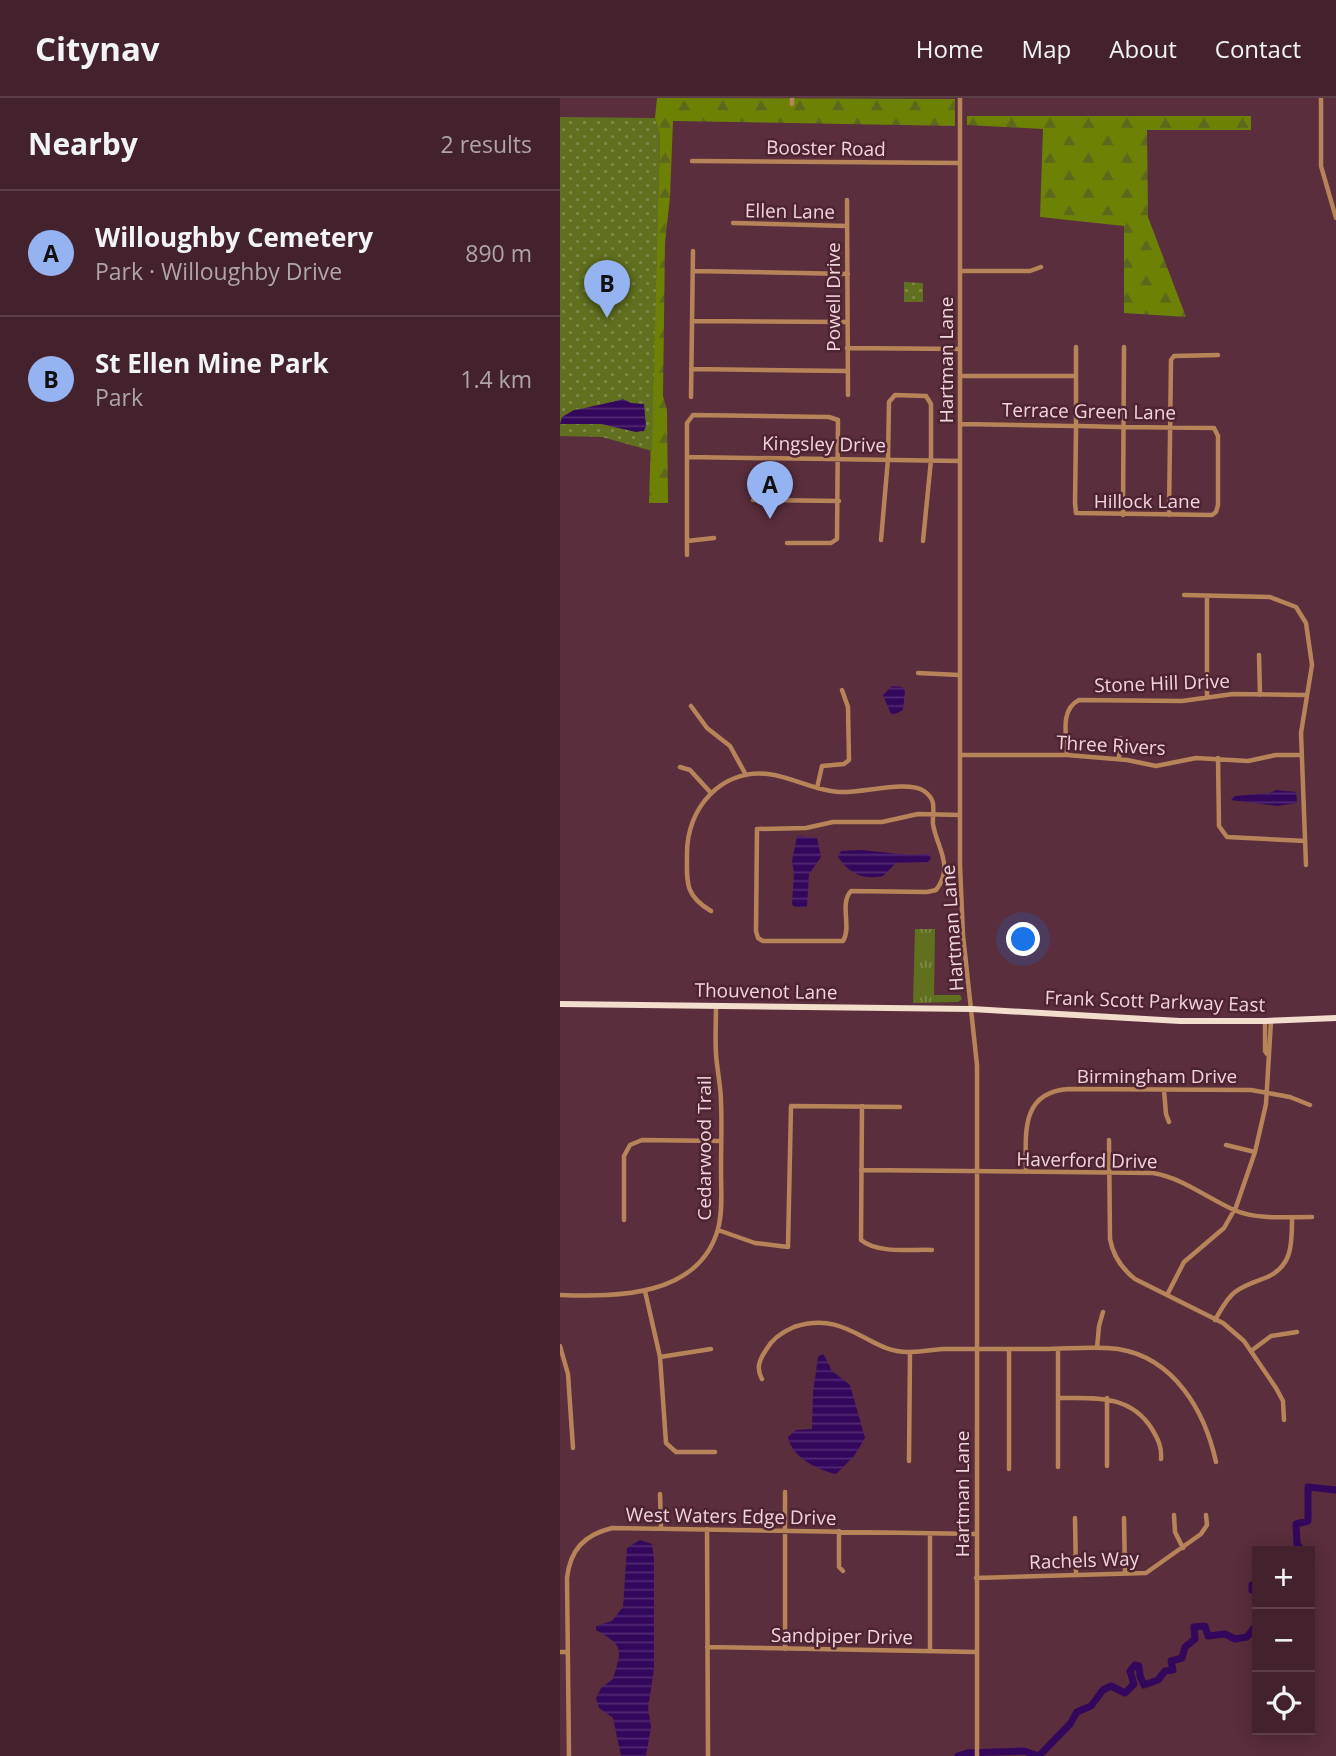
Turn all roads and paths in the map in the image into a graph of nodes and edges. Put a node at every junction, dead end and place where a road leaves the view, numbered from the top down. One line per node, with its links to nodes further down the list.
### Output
1 (960, 98): 4 (street, Hartman Lane)
2 (1321, 98): 6 (street)
3 (692, 161): 4 (street, Booster Road)
4 (960, 163): 12 (street, Hartman Lane)
5 (847, 200): 8 (street, Powell Drive)
6 (1336, 218)
7 (733, 223): 8 (street, Ellen Lane)
8 (847, 226): 13 (street, Powell Drive)
9 (693, 251): 11 (street)
10 (1041, 267): 12 (street)
11 (693, 271): 13 (street); 14 (street)
12 (960, 271): 19 (street, Hartman Lane)
13 (848, 274): 15 (street, Powell Drive)
14 (692, 321): 15 (street); 21 (street)
15 (847, 322): 18 (street, Powell Drive)
16 (1076, 347): 24 (street)
17 (1124, 347): 30 (street)
18 (847, 348): 19 (street); 22 (street, Powell Drive)
19 (960, 349): 23 (street, Hartman Lane)
20 (1218, 355): 29 (street)
21 (691, 369): 22 (street); 26 (street)
22 (847, 371): 25 (street, Powell Drive)
23 (960, 376): 24 (street); 27 (street, Hartman Lane)
24 (1076, 376): 28 (street)
25 (848, 395)
26 (691, 397)
27 (960, 424): 28 (street, Terrace Green Lane); 35 (street, Hartman Lane)
28 (1076, 426): 30 (street, Terrace Green Lane); 39 (street, Hillock Lane)
29 (1170, 426): 30 (street, Terrace Green Lane); 38 (street, Terrace Green Lane); 40 (street)
30 (1123, 427): 39 (street)
31 (687, 457): 32 (street, Kingsley Drive); 32 (street); 43 (street)
32 (839, 459): 33 (street, Kingsley Drive); 37 (street)
33 (888, 459): 34 (street, Kingsley Drive); 34 (street); 42 (street)
34 (930, 460): 35 (street, Kingsley Drive); 44 (street)
35 (960, 461): 51 (street, Hartman Lane)
36 (753, 500): 37 (street)
37 (839, 501): 45 (street)
38 (1216, 512): 40 (street, Hillock Lane)
39 (1123, 515): 40 (street, Hillock Lane)
40 (1169, 515)
41 (714, 538): 43 (street)
42 (881, 540)
43 (687, 541): 46 (street)
44 (923, 541)
45 (787, 543)
46 (687, 555)
47 (1184, 595): 48 (street)
48 (1207, 596): 54 (street); 55 (street)
49 (1259, 654): 53 (street)
50 (918, 673): 51 (street)
51 (959, 675): 58 (street, Hartman Lane)
52 (842, 690): 65 (street)
53 (1259, 695): 54 (street, Stone Hill Drive); 55 (street, Stone Hill Drive)
54 (1306, 695): 60 (street)
55 (1207, 697): 59 (street, Stone Hill Drive)
56 (691, 706): 64 (street)
57 (1120, 738): 62 (street)
58 (960, 755): 59 (street, Three Rivers); 68 (street, Hartman Lane)
59 (1067, 755): 62 (street, Three Rivers)
60 (1301, 755): 61 (street, Three Rivers); 69 (street)
61 (1218, 758): 62 (street, Three Rivers); 69 (street)
62 (1119, 759)
63 (680, 767): 66 (street)
64 (746, 775): 65 (street); 66 (street)
65 (817, 788): 67 (street)
66 (711, 793): 71 (street)
67 (935, 815): 67 (street); 68 (street)
68 (960, 815): 74 (street, Hartman Lane)
69 (1306, 841): 70 (street)
70 (1306, 865)
71 (711, 911)
72 (560, 1004): 73 (main road, Thouvenot Lane)
73 (716, 1006): 74 (main road, Thouvenot Lane); 84 (street, Cedarwood Trail)
74 (972, 1009): 76 (main road, Frank Scott Parkway East); 88 (street, Hartman Lane)
75 (1336, 1018): 76 (main road, Frank Scott Parkway East)
76 (1268, 1021): 78 (street)
77 (1164, 1090): 78 (street, Birmingham Drive); 82 (street); 89 (street, Birmingham Drive)
78 (1266, 1092): 79 (street, Birmingham Drive); 86 (street)
79 (1310, 1105)
80 (862, 1106): 81 (street); 87 (street); 95 (street)
81 (900, 1107)
82 (1170, 1122)
83 (1109, 1140): 90 (street)
84 (721, 1141): 94 (street); 95 (street, Cedarwood Trail)
85 (1226, 1145): 86 (street)
86 (1255, 1152): 91 (street)
87 (861, 1170): 88 (street, Haverford Drive); 96 (street)
88 (978, 1171): 89 (street, Haverford Drive); 108 (street, Hartman Lane)
89 (1026, 1172): 90 (street, Haverford Drive)
90 (1110, 1172): 91 (street, Haverford Drive); 99 (street)
91 (1235, 1210): 92 (street, Haverford Drive); 99 (street)
92 (1292, 1217): 93 (street, Haverford Drive); 101 (street)
93 (1312, 1217)
94 (624, 1220)
95 (718, 1230): 97 (street, Cedarwood Trail)
96 (932, 1250)
97 (645, 1291): 98 (street, Cedarwood Trail); 111 (street)
98 (560, 1295)
99 (1167, 1295): 101 (street)
100 (1103, 1312): 107 (street)
101 (1215, 1320): 109 (street)
102 (1297, 1332): 109 (street)
103 (560, 1346): 116 (street)
104 (711, 1349): 111 (street)
105 (1009, 1349): 106 (street); 108 (street); 123 (street)
106 (1058, 1349): 107 (street); 113 (street)
107 (1097, 1349): 120 (street)
108 (977, 1350): 110 (street); 135 (street, Hartman Lane)
109 (1251, 1350): 115 (street)
110 (909, 1352): 112 (street); 119 (street)
111 (660, 1357): 117 (street)
112 (762, 1379)
113 (1059, 1398): 114 (street); 122 (street)
114 (1107, 1398): 118 (street); 121 (street)
115 (1284, 1420)
116 (573, 1448)
117 (715, 1452)
118 (1161, 1459)
119 (909, 1461)
120 (1216, 1462)
121 (1107, 1466)
122 (1058, 1467)
123 (1009, 1469)
124 (785, 1492): 132 (street)
125 (660, 1494): 130 (street)
126 (1174, 1514): 136 (street)
127 (1206, 1514): 136 (street, Rachels Way)
128 (1075, 1518): 139 (street)
129 (1124, 1518): 138 (street)
130 (661, 1529): 131 (street, West Waters Edge Drive); 145 (street, West Waters Edge Drive)
131 (706, 1529): 132 (street, West Waters Edge Drive); 141 (street)
132 (785, 1531): 133 (street, West Waters Edge Drive); 142 (street)
133 (839, 1531): 134 (street, West Waters Edge Drive); 137 (street)
134 (930, 1534): 135 (street, West Waters Edge Drive); 143 (street)
135 (976, 1534): 140 (street, Hartman Lane)
136 (1183, 1548): 138 (street, Rachels Way)
137 (843, 1571)
138 (1125, 1573): 139 (street, Rachels Way)
139 (1076, 1575): 140 (street, Rachels Way)
140 (976, 1578): 146 (street, Hartman Lane)
141 (707, 1647): 142 (street, Sandpiper Drive); 148 (street)
142 (785, 1648): 143 (street, Sandpiper Drive)
143 (930, 1651): 146 (street, Sandpiper Drive)
144 (560, 1652): 145 (street)
145 (568, 1652): 147 (street, West Waters Edge Drive)
146 (976, 1652): 149 (street, Hartman Lane)
147 (569, 1756)
148 (708, 1756)
149 (977, 1756)

